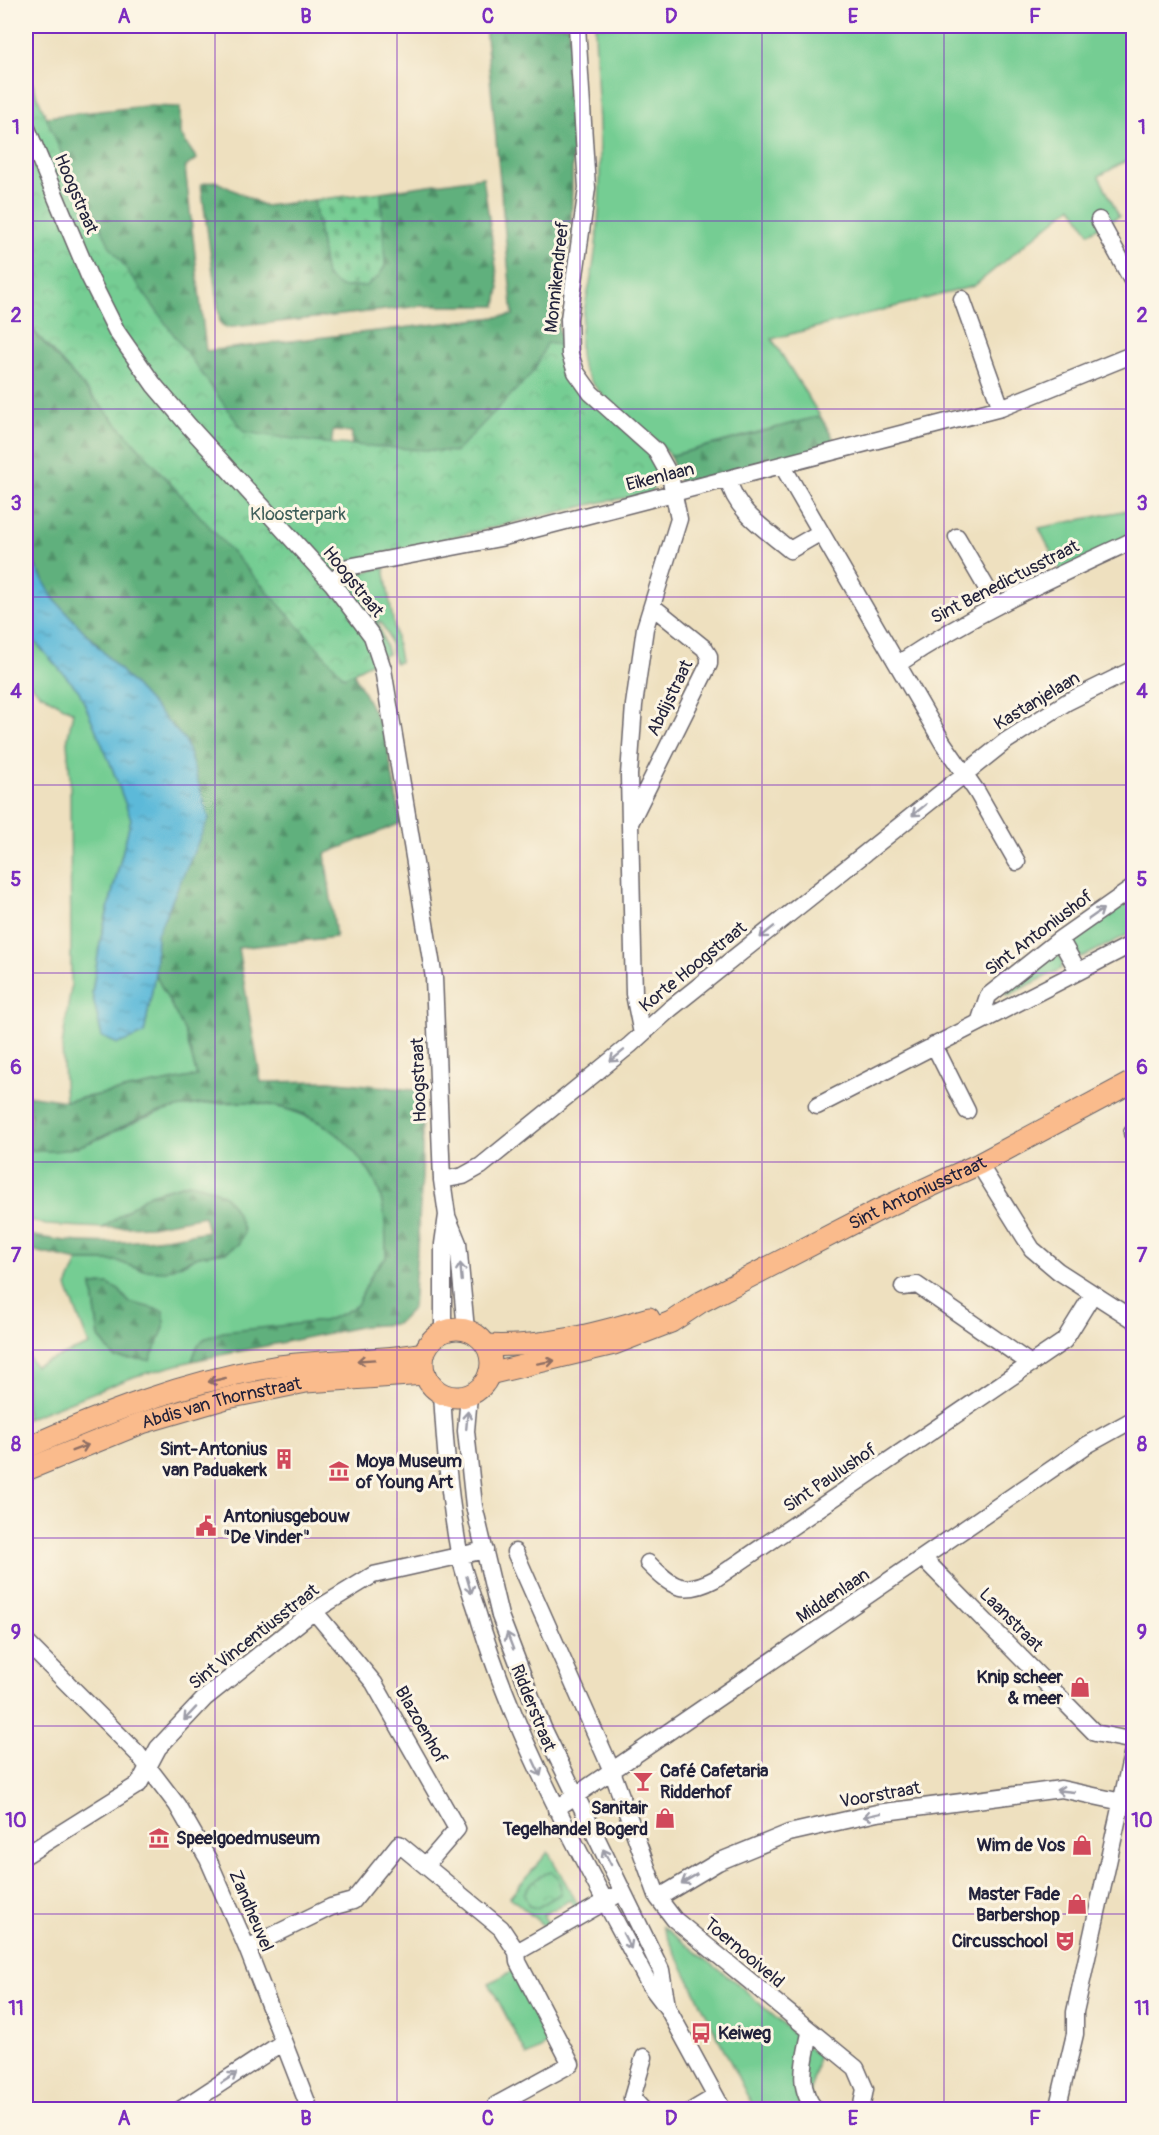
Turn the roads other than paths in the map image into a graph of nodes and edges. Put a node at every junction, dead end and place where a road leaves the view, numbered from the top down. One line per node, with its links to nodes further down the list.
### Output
1 (577, 26): 10 (street, Monnikendreef)
2 (26, 126): 14 (street, Hoogstraat)
3 (1099, 220): 4 (street)
4 (1134, 284)
5 (962, 299): 7 (street)
6 (1134, 354): 7 (street, Eikenlaan)
7 (1001, 408): 8 (street, Eikenlaan)
8 (782, 465): 9 (street, Eikenlaan); 11 (street)
9 (728, 479): 10 (street, Eikenlaan); 11 (street)
10 (674, 493): 14 (street, Eikenlaan); 16 (street, Abdijstraat)
11 (821, 532): 17 (street)
12 (957, 537): 15 (street)
13 (1134, 540): 15 (street, Sint Benedictusstraat)
14 (332, 583): 33 (street, Hoogstraat)
15 (996, 604): 17 (street, Sint Benedictusstraat)
16 (652, 606): 20 (street, Abdijstraat); 20 (street, Abdijstraat)
17 (898, 664): 19 (street)
18 (1134, 669): 19 (street, Kastanjelaan)
19 (964, 774): 21 (street); 27 (street, Korte Hoogstraat, one-way to 27)
20 (630, 824): 27 (street, Abdijstraat)
21 (1017, 862)
22 (1134, 887): 23 (street, Sint Antoniushof, one-way to 22)
23 (1060, 939): 25 (street); 26 (street, Sint Antoniushof)
24 (1134, 943): 25 (street)
25 (1078, 971): 26 (street)
26 (980, 1020): 28 (street)
27 (642, 1034): 33 (street, Korte Hoogstraat, one-way to 33)
28 (934, 1045): 30 (street); 31 (street)
29 (1134, 1081): 32 (main road, Sint Antoniusstraat)
30 (817, 1106)
31 (967, 1111)
32 (979, 1164): 36 (street); 37 (main road, Sint Antoniusstraat)
33 (442, 1180): 34 (street, Hoogstraat)
34 (447, 1215): 39 (street, Hoogstraat, one-way to 34); 40 (street, Hoogstraat)
35 (903, 1287): 43 (street)
36 (1093, 1294): 38 (street); 43 (street, Sint Paulushof)
37 (701, 1302): 41 (main road, Sint Antoniusstraat); 44 (main road, Sint Antoniusstraat, one-way to 37)
38 (1134, 1320)
39 (466, 1330): 40 (main road); 41 (main road)
40 (443, 1332): 42 (main road)
41 (486, 1345): 44 (main road)
42 (424, 1364): 45 (main road); 48 (main road, Abdis van Thornstraat, one-way to 48); 49 (main road, Abdis van Thornstraat, one-way to 42)
43 (1031, 1364): 54 (street, Sint Paulushof)
44 (489, 1374): 46 (main road)
45 (442, 1394): 46 (main road); 52 (street, Ridderstraat)
46 (469, 1395): 50 (street, Ridderstraat, one-way to 46)
47 (1134, 1419): 53 (street, Middenlaan)
48 (26, 1448)
49 (26, 1470)
50 (485, 1550): 52 (street, Sint Vincentiusstraat); 61 (street, Ridderstraat, one-way to 50)
51 (515, 1552): 60 (street)
52 (460, 1554): 55 (street, Sint Vincentiusstraat); 63 (street, Ridderstraat, one-way to 63)
53 (923, 1558): 57 (street, Laanstraat); 60 (street, Middenlaan)
54 (648, 1563)
55 (314, 1611): 59 (street, Sint Vincentiusstraat, one-way to 59); 65 (street, Blazoenhof)
56 (26, 1642): 59 (street, Zandheuvel)
57 (1134, 1741)
58 (1134, 1745): 62 (street)
59 (147, 1768): 64 (street, Sint Vincentiusstraat); 69 (street, Zandheuvel)
60 (612, 1771): 61 (street, Middenlaan); 67 (street)
61 (576, 1796): 63 (street, Middenlaan); 66 (street, Ridderstraat, one-way to 61)
62 (1122, 1802): 67 (street, Voorstraat, one-way to 67); 83 (street)
63 (556, 1809): 68 (street, Ridderstraat)
64 (26, 1855)
65 (426, 1865): 69 (street); 70 (street)
66 (624, 1891): 68 (street); 71 (street, Ridderstraat)
67 (658, 1898): 72 (street, Toernooiveld)
68 (606, 1901): 70 (street); 71 (street, Ridderstraat, one-way to 71)
69 (247, 1948): 73 (street, Zandheuvel)
70 (517, 1952): 76 (street)
71 (668, 2009): 75 (street, Ridderstraat)
72 (810, 2033): 81 (street); 82 (street, Toernooiveld)
73 (282, 2043): 77 (street, one-way to 73); 78 (street, Zandheuvel)
74 (644, 2057): 79 (street)
75 (719, 2103): 80 (street)
76 (496, 2105)
77 (180, 2109)
78 (310, 2109)
79 (644, 2109)
80 (693, 2109)
81 (816, 2109)
82 (861, 2109)
83 (1057, 2109)

